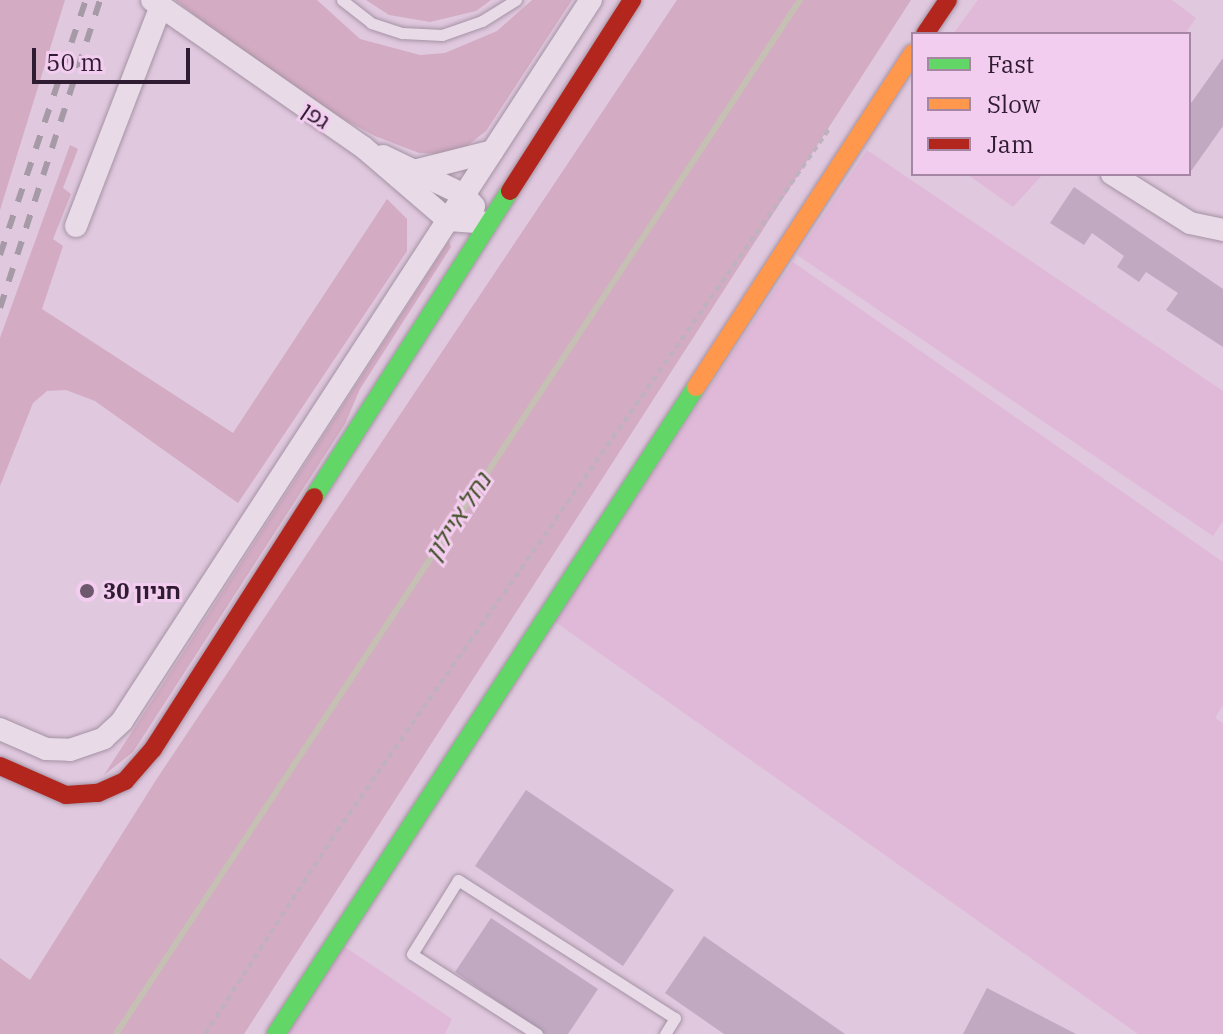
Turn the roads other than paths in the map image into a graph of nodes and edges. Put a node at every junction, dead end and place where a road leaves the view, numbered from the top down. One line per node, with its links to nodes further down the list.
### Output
1 (342, 0): 2 (lane)
2 (516, 0)
3 (591, 0): 10 (street)
4 (632, 0): 15 (main road)
5 (948, 0): 7 (main road)
6 (156, 4): 9 (street, גפן); 17 (street)
7 (926, 32)
8 (911, 56): 20 (main road)
9 (363, 147): 11 (street); 14 (street)
10 (493, 151): 11 (street); 13 (street)
11 (414, 171): 13 (street)
12 (1115, 176): 16 (street)
13 (464, 195): 14 (street); 15 (street)
14 (448, 220): 15 (street); 18 (street)
15 (487, 223): 19 (main road)
16 (1222, 224)
17 (76, 226)
18 (0, 729)
19 (0, 766)
20 (276, 1034)
21 (537, 1034): 22 (lane)
22 (665, 1034)

